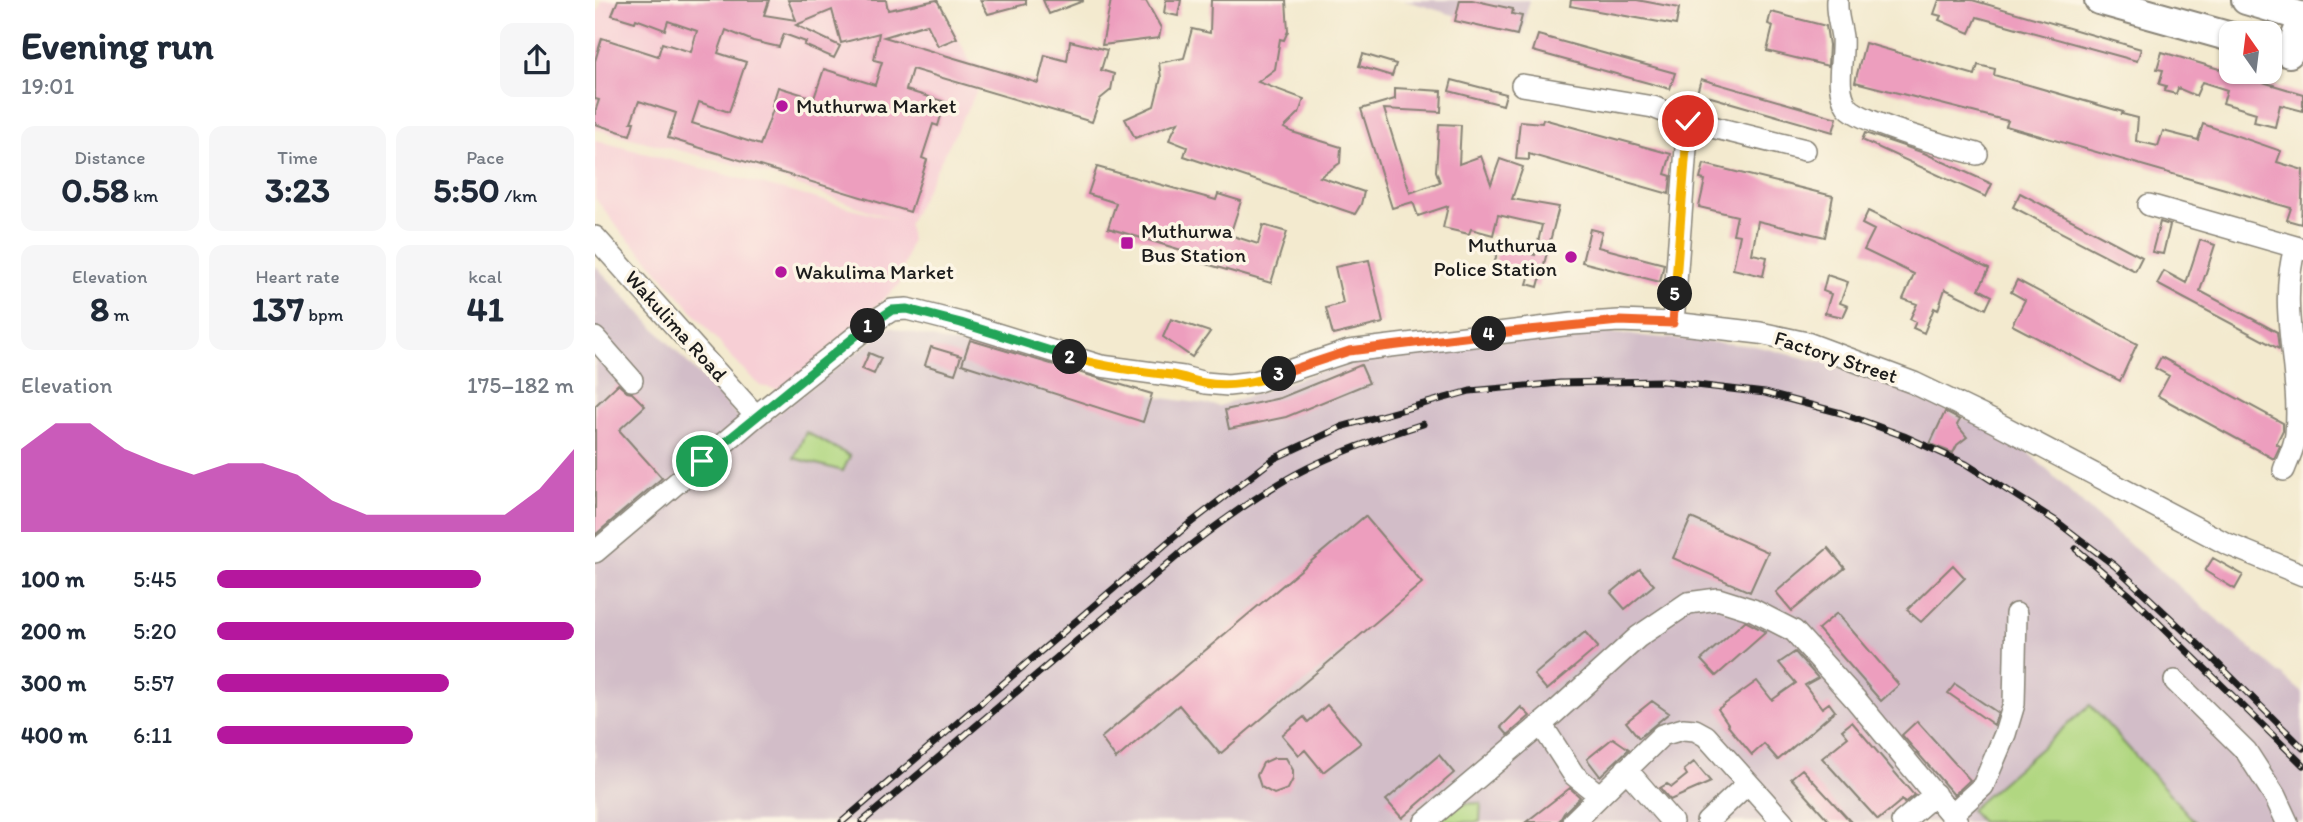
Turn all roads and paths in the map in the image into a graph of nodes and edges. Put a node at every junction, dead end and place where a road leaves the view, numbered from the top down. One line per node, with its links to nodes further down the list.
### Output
1 (1837, 0): 10 (street)
2 (2246, 0): 4 (main road)
3 (2115, 2): 5 (main road)
4 (2297, 12): 6 (main road)
5 (2219, 33)
6 (2287, 53)
7 (1522, 85): 8 (street)
8 (1688, 121): 9 (street); 14 (street)
9 (1805, 150)
10 (1977, 154)
11 (2149, 205): 13 (street)
12 (595, 237): 18 (street, Wakulima Road)
13 (2299, 249): 16 (street)
14 (1673, 323): 18 (street, Factory Street); 21 (street, Factory Street)
15 (595, 338): 17 (street)
16 (2299, 366): 19 (street)
17 (632, 380)
18 (756, 416): 20 (street, Factory Street)
19 (2284, 470)
20 (595, 552)
21 (2303, 575)
22 (2016, 614): 29 (street)
23 (2175, 681): 36 (street)
24 (1541, 724): 27 (street); 28 (street); 30 (street)
25 (1626, 769): 26 (street); 28 (street); 32 (street)
26 (1748, 783): 33 (street); 34 (street)
27 (1935, 794): 29 (street); 35 (street)
28 (1599, 795): 31 (street)
29 (1954, 818)
30 (1425, 822)
31 (1573, 822)
32 (1672, 822)
33 (1707, 822)
34 (1783, 822)
35 (1902, 822)
36 (2287, 822)

